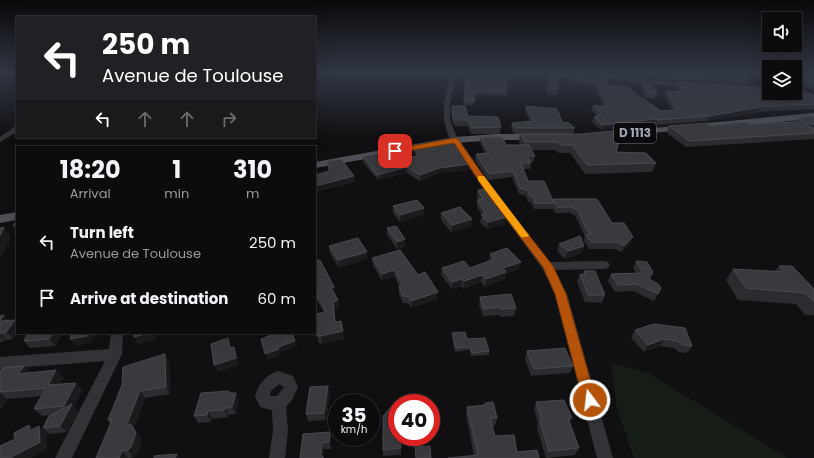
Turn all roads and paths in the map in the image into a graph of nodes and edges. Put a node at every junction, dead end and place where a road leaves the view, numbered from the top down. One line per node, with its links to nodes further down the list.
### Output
1 (449, 94): 9 (street)
2 (803, 94): 3 (street)
3 (814, 98)
4 (814, 116): 6 (main road, D 1113)
5 (16, 130): 8 (street)
6 (587, 137)
7 (547, 138): 9 (main road)
8 (0, 140)
9 (455, 140): 10 (main road); 14 (street)
10 (316, 165)
11 (16, 216): 12 (main road)
12 (0, 219)
13 (604, 265): 14 (street)
14 (548, 266): 21 (street)
15 (117, 334): 16 (street)
16 (115, 354): 17 (street); 19 (street)
17 (0, 363)
18 (278, 404): 20 (street)
19 (63, 458)
20 (277, 458)
21 (605, 458)

